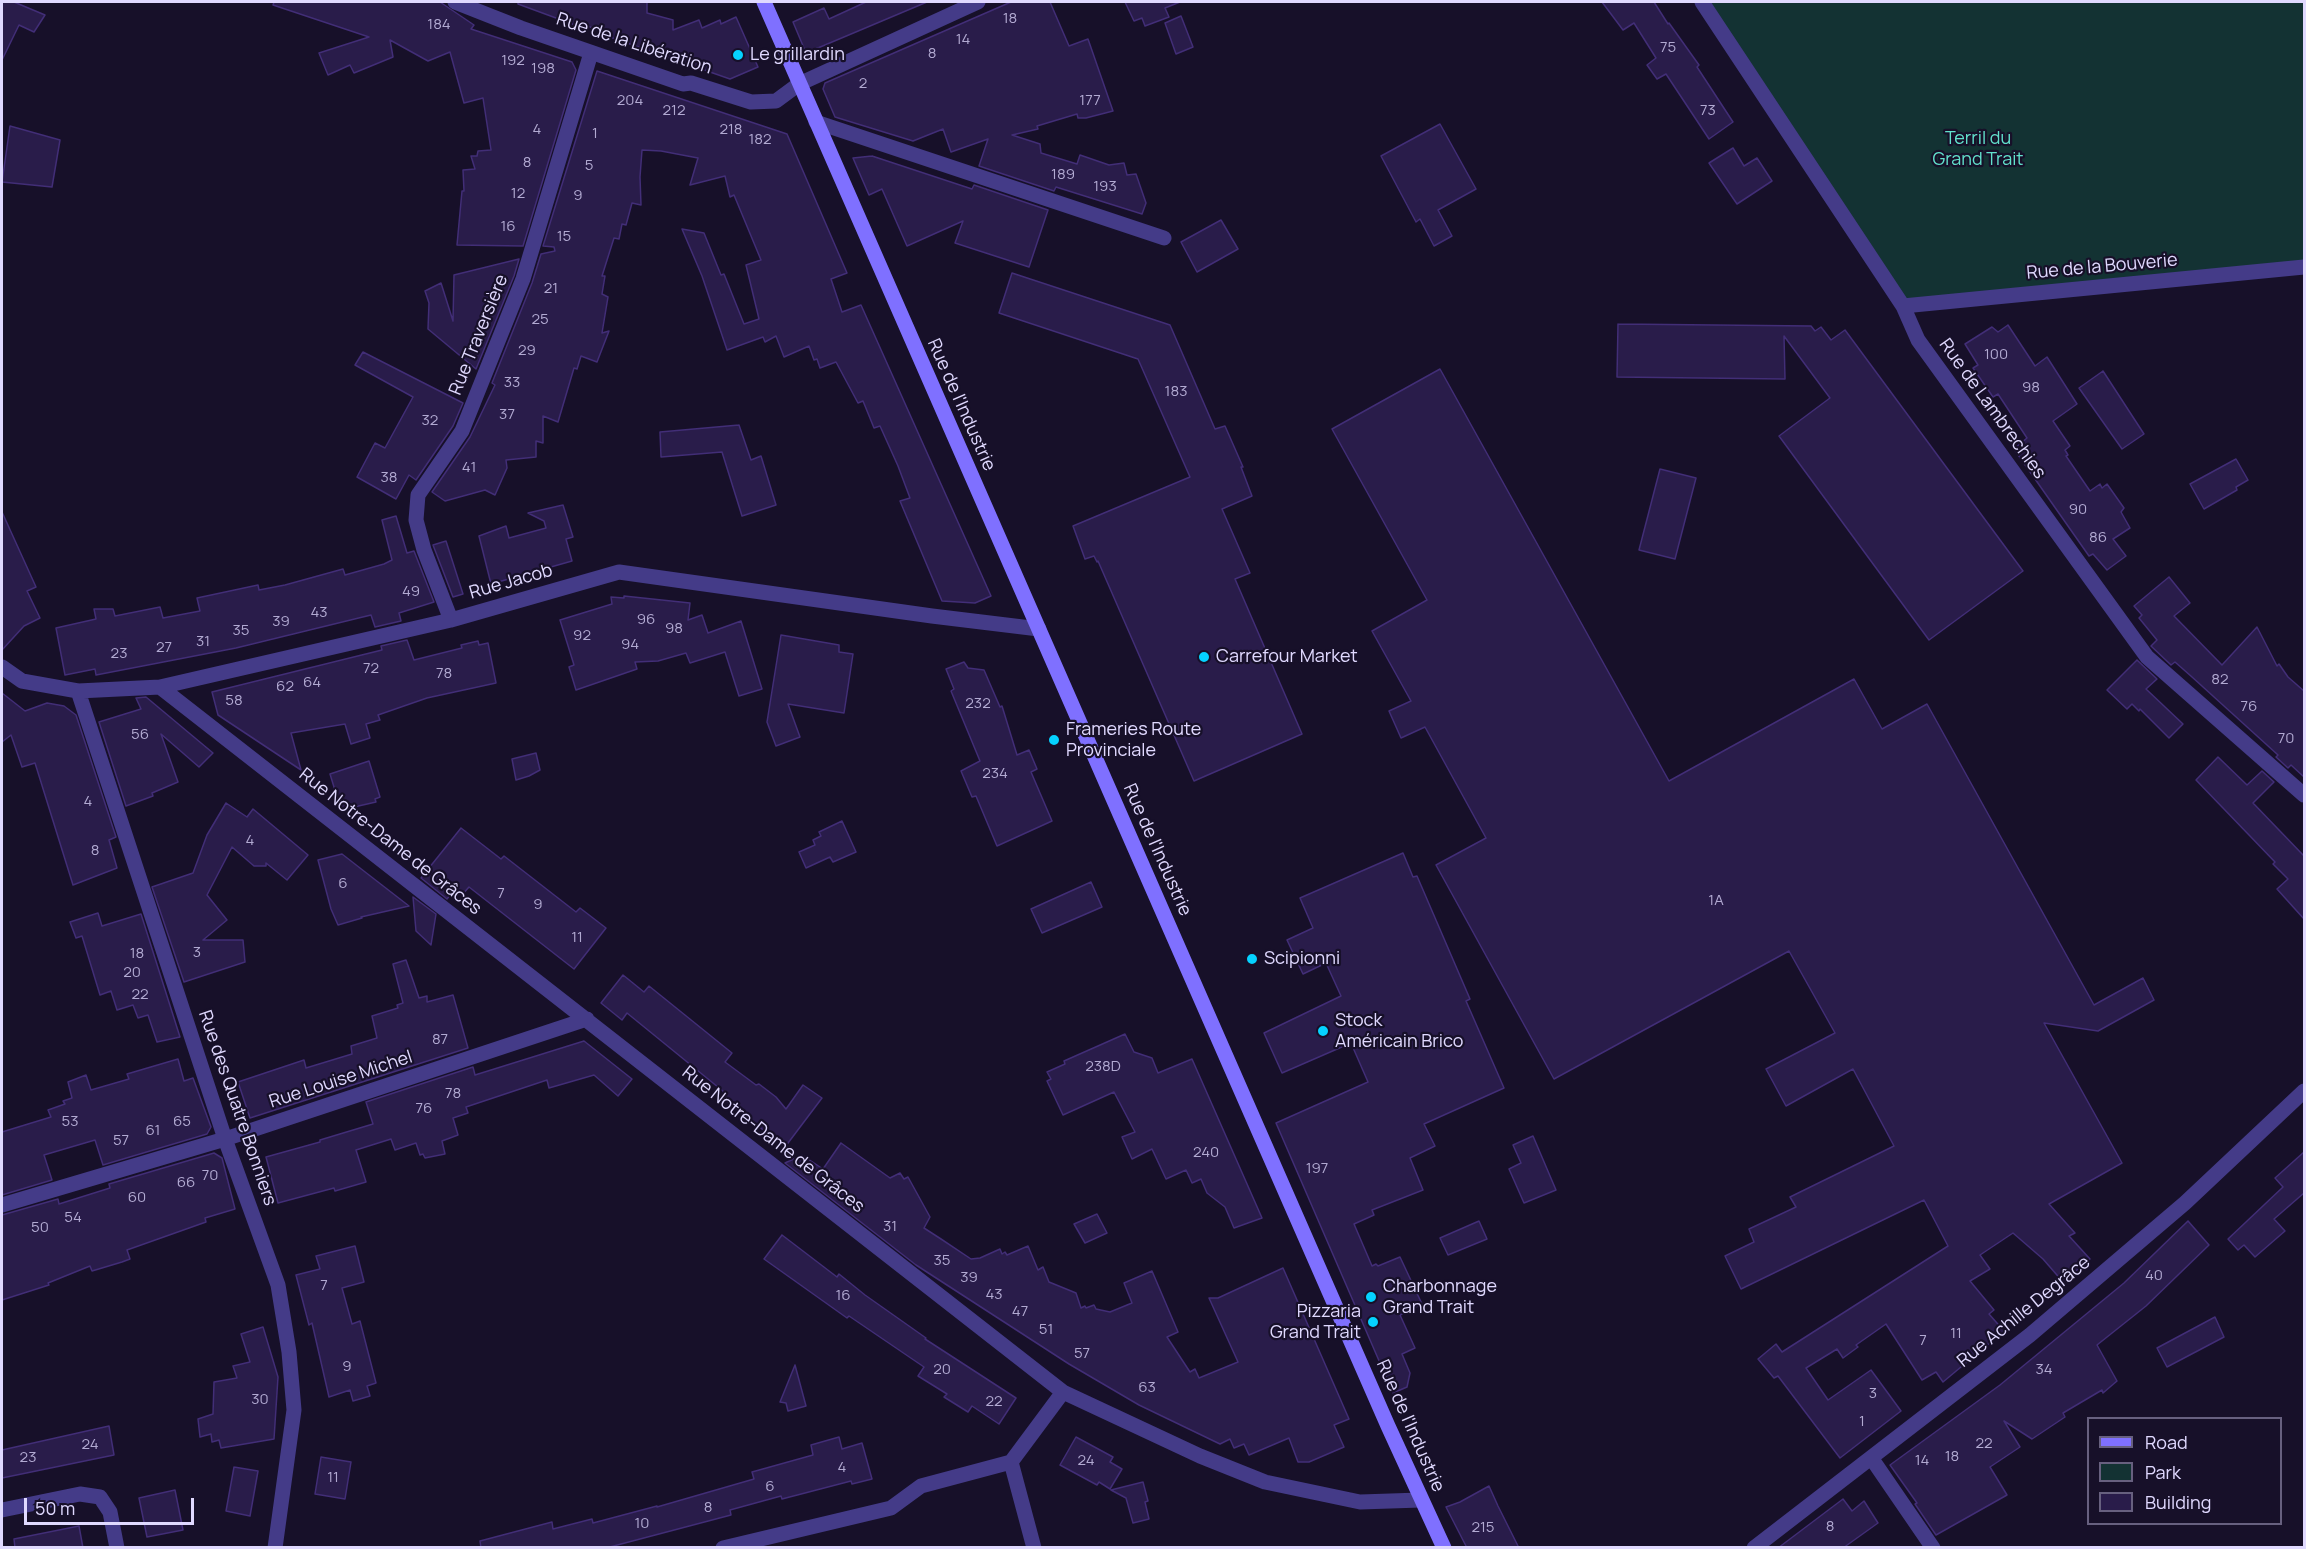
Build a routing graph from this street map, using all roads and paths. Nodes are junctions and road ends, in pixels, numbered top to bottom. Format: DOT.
graph roads {
  1 [pos="455,2"];
  2 [pos="764,2"];
  3 [pos="978,2"];
  4 [pos="1702,2"];
  5 [pos="591,52"];
  6 [pos="799,84"];
  7 [pos="816,122"];
  8 [pos="1164,238"];
  9 [pos="2304,267"];
  10 [pos="1903,306"];
  11 [pos="451,620"];
  12 [pos="1039,629"];
  13 [pos="2,668"];
  14 [pos="160,687"];
  15 [pos="78,691"];
  16 [pos="2304,795"];
  17 [pos="587,1019"];
  18 [pos="2304,1091"];
  19 [pos="225,1139"];
  20 [pos="2,1205"];
  21 [pos="1063,1392"];
  22 [pos="1872,1459"];
  23 [pos="1011,1462"];
  24 [pos="1421,1500"];
  25 [pos="2,1510"];
  26 [pos="271,1547"];
  27 [pos="117,1548"];
  28 [pos="723,1548"];
  29 [pos="1034,1548"];
  30 [pos="1444,1548"];
  31 [pos="1754,1548"];
  32 [pos="1934,1548"];
  1 -- 5 [label="street, Rue de la Libération"];
  2 -- 6 [label="main road, Rue de l'Industrie"];
  3 -- 6 [label="street, Rue de la Libération"];
  4 -- 10 [label="street, Rue de Lambrechies"];
  5 -- 6 [label="street, Rue de la Libération"];
  5 -- 11 [label="street, Rue Traversière"];
  6 -- 7 [label="main road, Rue de l'Industrie"];
  7 -- 8 [label="street"];
  7 -- 12 [label="main road, Rue de l'Industrie"];
  9 -- 10 [label="street, Rue de la Bouverie"];
  10 -- 16 [label="street, Rue de Lambrechies"];
  11 -- 12 [label="street, Rue Jacob"];
  11 -- 14 [label="street, Rue Jacob"];
  12 -- 24 [label="main road, Rue de l'Industrie"];
  13 -- 15 [label="street, Rue Jacob"];
  14 -- 15 [label="street, Rue Jacob"];
  14 -- 17 [label="street, Rue Notre-Dame de Grâces"];
  15 -- 19 [label="street, Rue des Quatre Bonniers"];
  17 -- 19 [label="street, Rue Louise Michel"];
  17 -- 21 [label="street, Rue Notre-Dame de Grâces"];
  18 -- 22 [label="street, Rue Achille Degrâce"];
  19 -- 20 [label="street, Rue Louise Michel"];
  19 -- 26 [label="street, Rue des Quatre Bonniers"];
  21 -- 23 [label="street"];
  21 -- 24 [label="street, Rue Notre-Dame de Grâces"];
  22 -- 31 [label="street, Rue Achille Degrâce"];
  22 -- 32 [label="street"];
  23 -- 28 [label="street"];
  23 -- 29 [label="street"];
  24 -- 30 [label="main road, Rue de l'Industrie"];
  25 -- 27 [label="street"];
}
